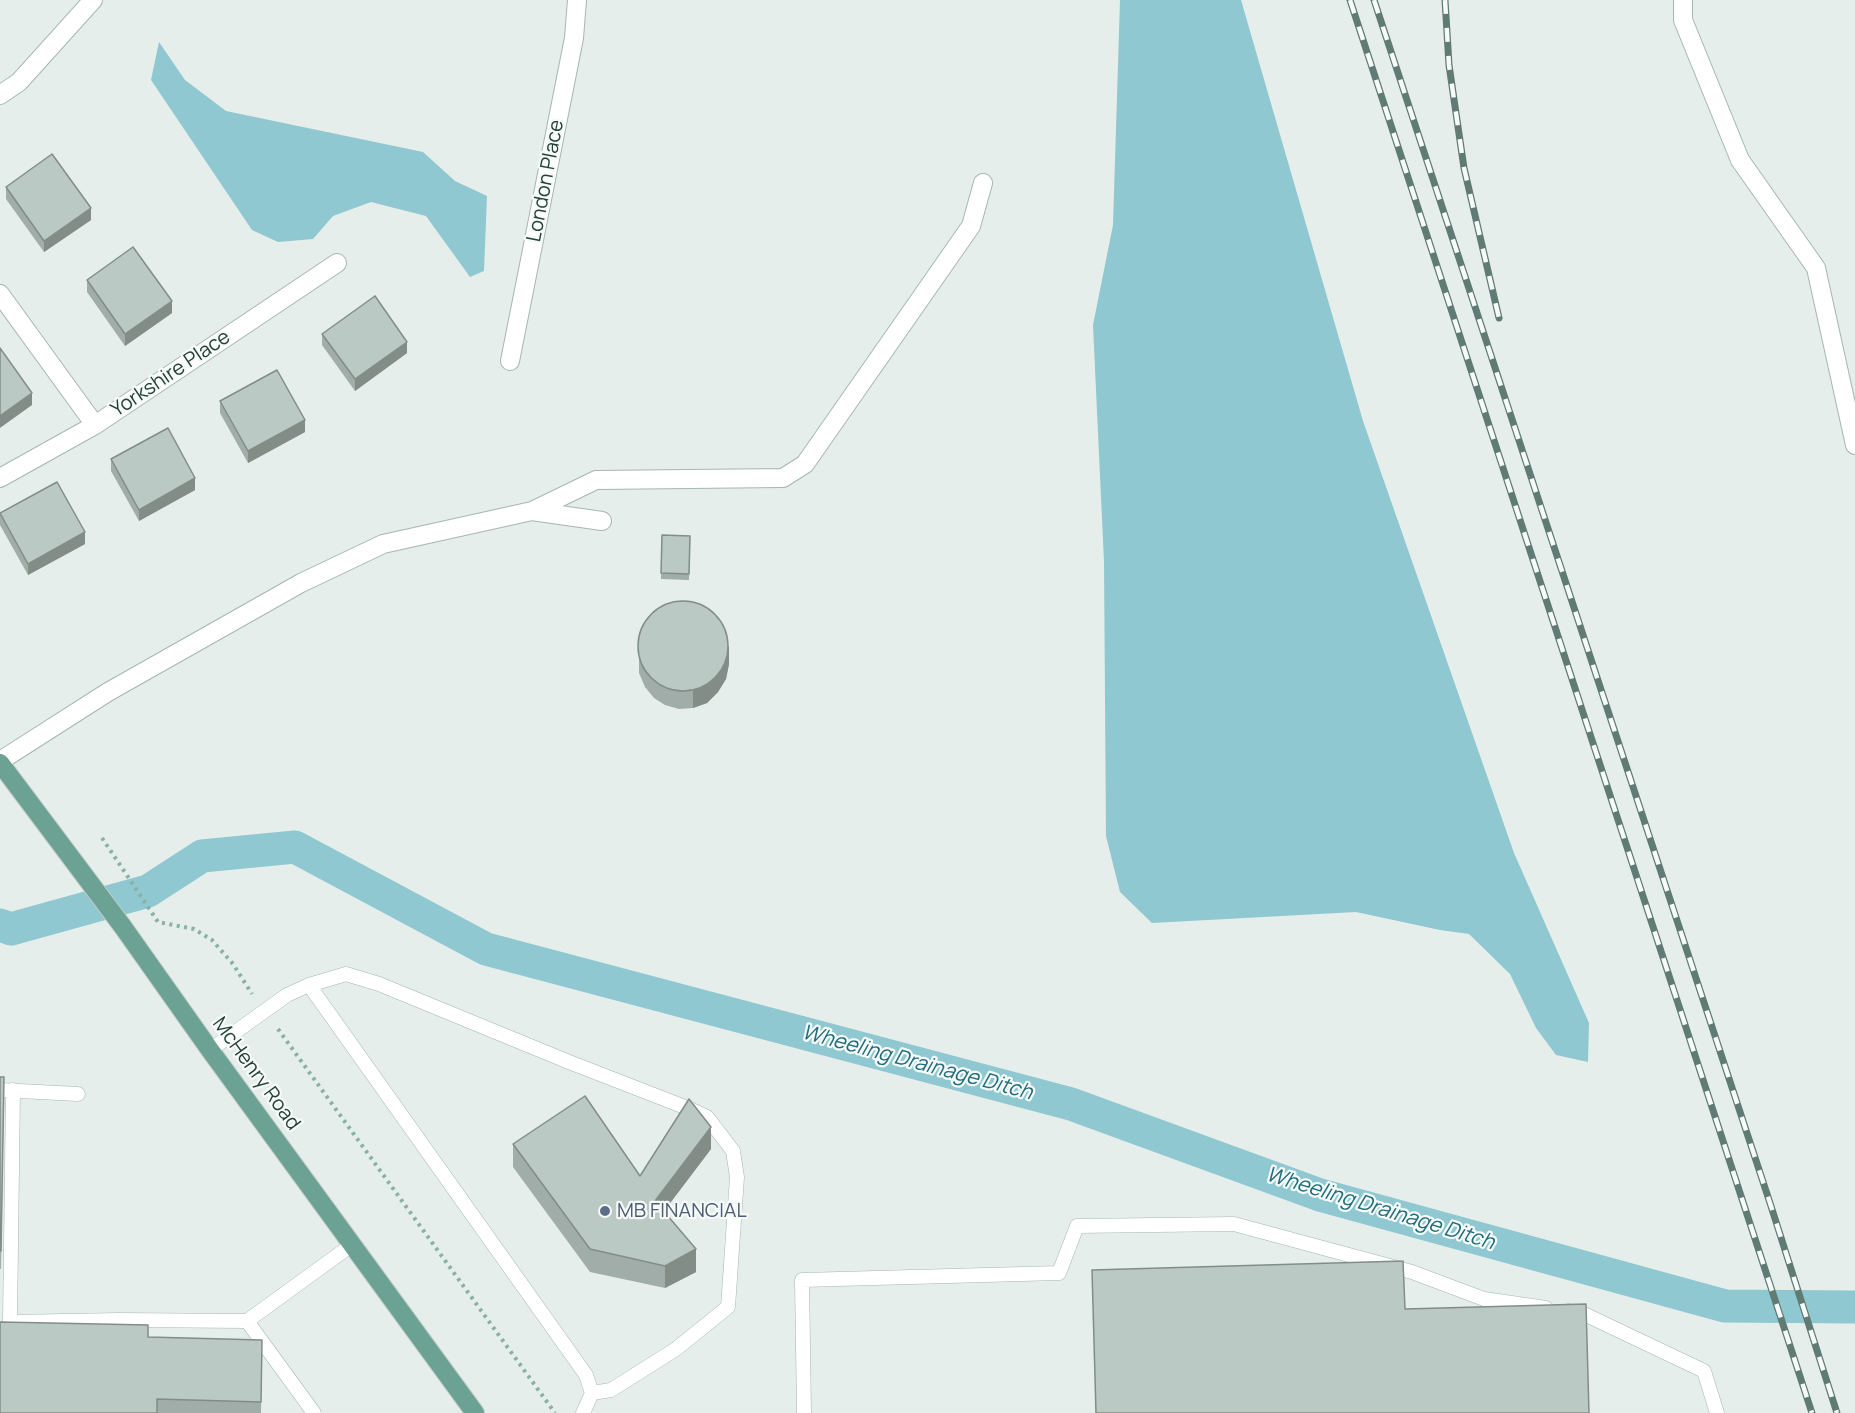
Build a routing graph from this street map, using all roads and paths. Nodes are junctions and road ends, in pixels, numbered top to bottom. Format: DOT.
graph roads {
  1 [pos="93,0"];
  2 [pos="577,0"];
  3 [pos="1683,0"];
  4 [pos="0,95"];
  5 [pos="983,183"];
  6 [pos="337,263"];
  7 [pos="0,294"];
  8 [pos="510,361"];
  9 [pos="94,425"];
  10 [pos="1855,444"];
  11 [pos="0,478"];
  12 [pos="532,512"];
  13 [pos="602,522"];
  14 [pos="0,762"];
  15 [pos="102,838"];
  16 [pos="309,985"];
  17 [pos="264,1011"];
  18 [pos="210,1050"];
  19 [pos="7,1090"];
  20 [pos="78,1094"];
  21 [pos="353,1244"];
  22 [pos="247,1321"];
  23 [pos="592,1393"];
  24 [pos="314,1413"];
  25 [pos="475,1413"];
  26 [pos="555,1413"];
  27 [pos="583,1413"];
  28 [pos="804,1413"];
  29 [pos="1717,1413"];
  1 -- 4 [label="street"];
  2 -- 8 [label="street, London Place"];
  3 -- 10 [label="street"];
  5 -- 12 [label="street"];
  6 -- 9 [label="street, Yorkshire Place"];
  7 -- 9 [label="street"];
  9 -- 11 [label="street, Yorkshire Place"];
  12 -- 13 [label="street"];
  12 -- 14 [label="street"];
  14 -- 18 [label="main road, McHenry Road"];
  15 -- 17 [label="path"];
  16 -- 17 [label="lane"];
  16 -- 23 [label="lane"];
  16 -- 23 [label="lane"];
  17 -- 18 [label="lane"];
  17 -- 26 [label="path"];
  18 -- 21 [label="main road, McHenry Road"];
  19 -- 20 [label="lane"];
  19 -- 22 [label="lane"];
  21 -- 22 [label="lane"];
  21 -- 25 [label="main road, McHenry Road"];
  22 -- 24 [label="lane"];
  23 -- 27 [label="lane"];
  28 -- 29 [label="lane"];
}
